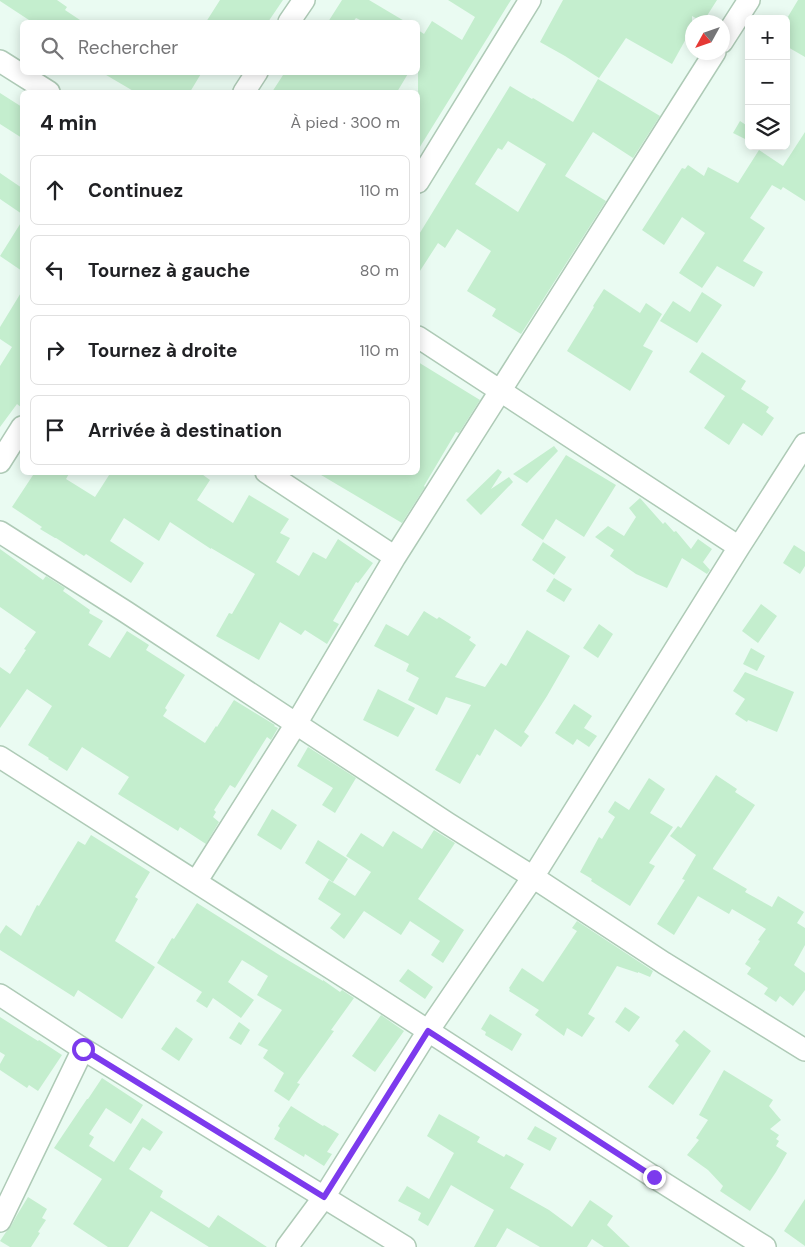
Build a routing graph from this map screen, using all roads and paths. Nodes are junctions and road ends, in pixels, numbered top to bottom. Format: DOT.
graph roads {
  1 [pos="304,0"];
  2 [pos="530,0"];
  3 [pos="749,0"];
  4 [pos="290,20"];
  5 [pos="730,30"];
  6 [pos="711,60"];
  7 [pos="0,61"];
  8 [pos="20,74"];
  9 [pos="22,75"];
  10 [pos="255,75"];
  11 [pos="46,90"];
  12 [pos="245,90"];
  13 [pos="420,179"];
  14 [pos="420,338"];
  15 [pos="500,392"];
  16 [pos="20,430"];
  17 [pos="805,444"];
  18 [pos="0,462"];
  19 [pos="271,475"];
  20 [pos="0,532"];
  21 [pos="739,547"];
  22 [pos="395,557"];
  23 [pos="296,724"];
  24 [pos="0,757"];
  25 [pos="533,877"];
  26 [pos="196,882"];
  27 [pos="0,995"];
  28 [pos="428,1031"];
  29 [pos="83,1049"];
  30 [pos="805,1050"];
  31 [pos="324,1197"];
  32 [pos="0,1221"];
  33 [pos="287,1247"];
  34 [pos="405,1247"];
  35 [pos="765,1247"];
  1 -- 4 [label="street"];
  2 -- 13 [label="street"];
  3 -- 5 [label="street"];
  6 -- 15 [label="street"];
  7 -- 8 [label="street"];
  9 -- 11 [label="street"];
  10 -- 12 [label="street"];
  14 -- 15 [label="street"];
  15 -- 21 [label="street"];
  15 -- 22 [label="street"];
  16 -- 18 [label="street"];
  17 -- 21 [label="street"];
  19 -- 22 [label="street"];
  20 -- 23 [label="street"];
  21 -- 25 [label="street"];
  22 -- 23 [label="street"];
  23 -- 25 [label="street"];
  23 -- 26 [label="street"];
  24 -- 26 [label="street"];
  25 -- 28 [label="street"];
  25 -- 30 [label="street"];
  26 -- 28 [label="street"];
  27 -- 29 [label="street"];
  28 -- 31 [label="street"];
  28 -- 35 [label="street"];
  29 -- 31 [label="street"];
  29 -- 32 [label="street"];
  31 -- 33 [label="street"];
  31 -- 34 [label="street"];
}
